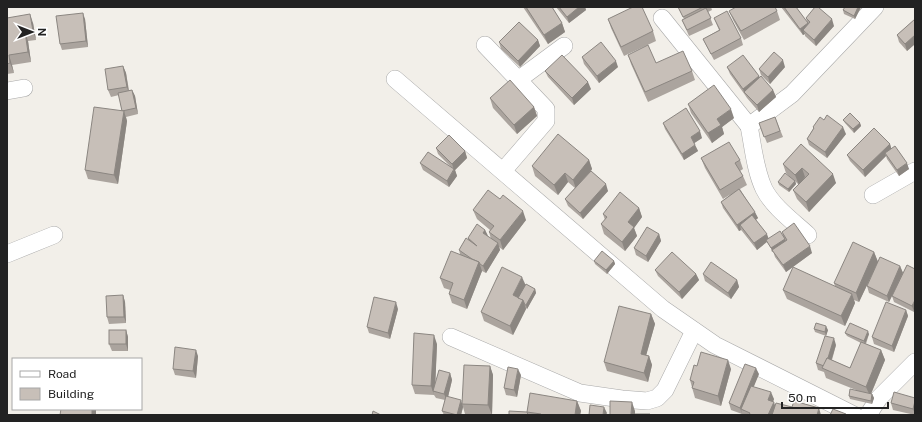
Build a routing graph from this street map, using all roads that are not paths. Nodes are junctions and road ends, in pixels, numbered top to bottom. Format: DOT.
graph roads {
  1 [pos="875,7"];
  2 [pos="662,18"];
  3 [pos="485,45"];
  4 [pos="564,46"];
  5 [pos="396,79"];
  6 [pos="518,80"];
  7 [pos="24,88"];
  8 [pos="7,91"];
  9 [pos="749,126"];
  10 [pos="503,171"];
  11 [pos="915,171"];
  12 [pos="873,195"];
  13 [pos="808,235"];
  14 [pos="54,236"];
  15 [pos="7,254"];
  16 [pos="694,331"];
  17 [pos="451,337"];
  18 [pos="915,362"];
  19 [pos="854,415"];
  20 [pos="868,415"];
  1 -- 9 [label="street"];
  2 -- 9 [label="street"];
  3 -- 6 [label="street"];
  4 -- 6 [label="street"];
  5 -- 10 [label="street"];
  6 -- 10 [label="street"];
  7 -- 8 [label="street"];
  9 -- 13 [label="street"];
  10 -- 16 [label="street"];
  11 -- 12 [label="street"];
  14 -- 15 [label="street"];
  16 -- 17 [label="street"];
  16 -- 19 [label="street"];
  18 -- 20 [label="street"];
}
